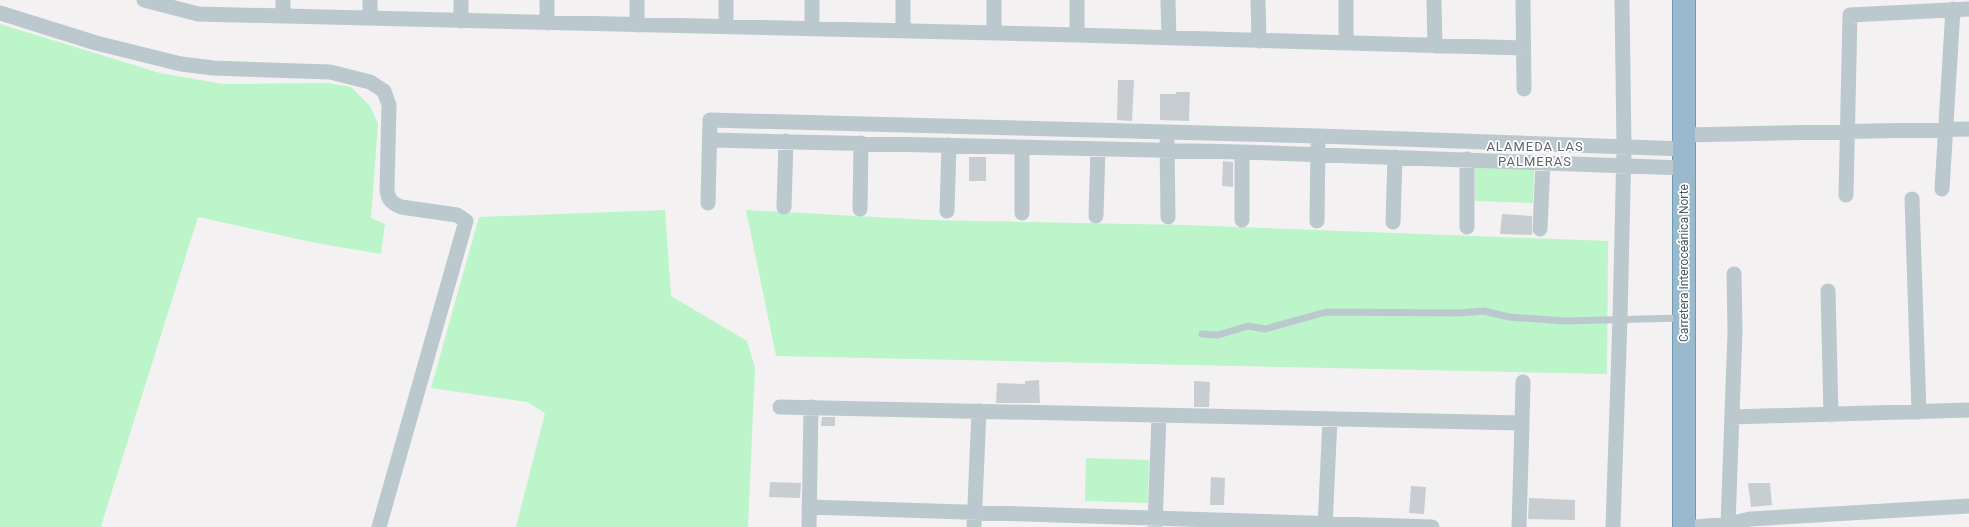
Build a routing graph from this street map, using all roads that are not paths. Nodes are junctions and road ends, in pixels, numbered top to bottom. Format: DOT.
graph roads {
  1 [pos="144,0"];
  2 [pos="283,0"];
  3 [pos="370,0"];
  4 [pos="461,0"];
  5 [pos="547,0"];
  6 [pos="637,0"];
  7 [pos="726,0"];
  8 [pos="812,0"];
  9 [pos="903,0"];
  10 [pos="994,0"];
  11 [pos="1077,0"];
  12 [pos="1168,0"];
  13 [pos="1258,0"];
  14 [pos="1346,0"];
  15 [pos="1434,0"];
  16 [pos="1523,0"];
  17 [pos="1622,0"];
  18 [pos="1684,0"];
  19 [pos="192,6"];
  20 [pos="1953,9"];
  21 [pos="1969,9"];
  22 [pos="0,13"];
  23 [pos="283,16"];
  24 [pos="370,18"];
  25 [pos="461,21"];
  26 [pos="547,23"];
  27 [pos="638,25"];
  28 [pos="726,27"];
  29 [pos="812,29"];
  30 [pos="903,31"];
  31 [pos="994,33"];
  32 [pos="1077,35"];
  33 [pos="1169,38"];
  34 [pos="1259,41"];
  35 [pos="1346,43"];
  36 [pos="1435,46"];
  37 [pos="1523,48"];
  38 [pos="1524,89"];
  39 [pos="1969,129"];
  40 [pos="1944,130"];
  41 [pos="1167,132"];
  42 [pos="1846,132"];
  43 [pos="1319,136"];
  44 [pos="710,140"];
  45 [pos="786,141"];
  46 [pos="861,143"];
  47 [pos="949,145"];
  48 [pos="1022,147"];
  49 [pos="1624,147"];
  50 [pos="1098,149"];
  51 [pos="1168,150"];
  52 [pos="1684,151"];
  53 [pos="1242,152"];
  54 [pos="1318,154"];
  55 [pos="1395,157"];
  56 [pos="1467,159"];
  57 [pos="1543,162"];
  58 [pos="1624,165"];
  59 [pos="1942,189"];
  60 [pos="1846,195"];
  61 [pos="1912,199"];
  62 [pos="708,203"];
  63 [pos="784,207"];
  64 [pos="860,209"];
  65 [pos="947,211"];
  66 [pos="1022,213"];
  67 [pos="1096,216"];
  68 [pos="1168,217"];
  69 [pos="1242,220"];
  70 [pos="1317,221"];
  71 [pos="1393,222"];
  72 [pos="1466,227"];
  73 [pos="1540,229"];
  74 [pos="1734,274"];
  75 [pos="1828,291"];
  76 [pos="1620,318"];
  77 [pos="1684,318"];
  78 [pos="1202,334"];
  79 [pos="1523,382"];
  80 [pos="780,407"];
  81 [pos="811,407"];
  82 [pos="1969,410"];
  83 [pos="979,411"];
  84 [pos="1919,412"];
  85 [pos="1159,415"];
  86 [pos="1831,415"];
  87 [pos="1732,417"];
  88 [pos="1330,419"];
  89 [pos="1522,423"];
  90 [pos="1969,506"];
  91 [pos="809,507"];
  92 [pos="974,520"];
  93 [pos="1155,523"];
  94 [pos="1728,524"];
  95 [pos="1325,525"];
  96 [pos="380,527"];
  97 [pos="809,527"];
  98 [pos="1432,527"];
  99 [pos="1519,527"];
  100 [pos="1613,527"];
  101 [pos="1684,527"];
  102 [pos="1696,527"];
  1 -- 19 [label="street"];
  2 -- 23 [label="street"];
  3 -- 24 [label="street"];
  4 -- 25 [label="street"];
  5 -- 26 [label="street"];
  6 -- 27 [label="street"];
  7 -- 28 [label="street"];
  8 -- 29 [label="street"];
  9 -- 30 [label="street"];
  10 -- 31 [label="street"];
  11 -- 32 [label="street"];
  12 -- 33 [label="street"];
  13 -- 34 [label="street"];
  14 -- 35 [label="street"];
  15 -- 36 [label="street"];
  16 -- 37 [label="street"];
  17 -- 49 [label="street"];
  18 -- 52 [label="highway, Carretera Interoceánica Norte"];
  19 -- 23 [label="street"];
  20 -- 21 [label="street"];
  20 -- 40 [label="street"];
  20 -- 42 [label="street"];
  22 -- 96 [label="street"];
  23 -- 24 [label="street"];
  24 -- 25 [label="street"];
  25 -- 26 [label="street"];
  26 -- 27 [label="street"];
  27 -- 28 [label="street"];
  28 -- 29 [label="street"];
  29 -- 30 [label="street"];
  30 -- 31 [label="street"];
  31 -- 32 [label="street"];
  32 -- 33 [label="street"];
  33 -- 34 [label="street"];
  34 -- 35 [label="street"];
  35 -- 36 [label="street"];
  36 -- 37 [label="street"];
  37 -- 38 [label="street"];
  39 -- 40 [label="street"];
  40 -- 42 [label="street"];
  40 -- 59 [label="street"];
  41 -- 43 [label="street"];
  41 -- 44 [label="street"];
  41 -- 51 [label="street"];
  42 -- 52 [label="street"];
  42 -- 60 [label="street"];
  43 -- 49 [label="street"];
  43 -- 54 [label="street"];
  44 -- 45 [label="street"];
  44 -- 62 [label="street"];
  45 -- 46 [label="street"];
  45 -- 63 [label="street"];
  46 -- 47 [label="street"];
  46 -- 64 [label="street"];
  47 -- 48 [label="street"];
  47 -- 65 [label="street"];
  48 -- 50 [label="street"];
  48 -- 66 [label="street"];
  49 -- 52 [label="street"];
  49 -- 58 [label="street"];
  50 -- 51 [label="street"];
  50 -- 67 [label="street"];
  51 -- 53 [label="street"];
  51 -- 68 [label="street"];
  52 -- 58 [label="street"];
  52 -- 77 [label="highway, Carretera Interoceánica Norte"];
  53 -- 54 [label="street"];
  53 -- 69 [label="street"];
  54 -- 55 [label="street"];
  54 -- 70 [label="street"];
  55 -- 56 [label="street"];
  55 -- 71 [label="street"];
  56 -- 57 [label="street"];
  56 -- 72 [label="street"];
  57 -- 58 [label="street"];
  57 -- 73 [label="street"];
  58 -- 76 [label="street"];
  61 -- 84 [label="street"];
  74 -- 87 [label="street"];
  75 -- 86 [label="street"];
  76 -- 77 [label="lane"];
  76 -- 78 [label="lane"];
  76 -- 100 [label="street"];
  77 -- 101 [label="highway, Carretera Interoceánica Norte"];
  79 -- 89 [label="street"];
  80 -- 81 [label="street"];
  81 -- 83 [label="street"];
  81 -- 91 [label="street"];
  82 -- 84 [label="street"];
  83 -- 85 [label="street"];
  83 -- 92 [label="street"];
  84 -- 86 [label="street"];
  85 -- 88 [label="street"];
  85 -- 93 [label="street"];
  86 -- 87 [label="street"];
  87 -- 94 [label="street"];
  88 -- 89 [label="street"];
  88 -- 95 [label="street"];
  89 -- 99 [label="street"];
  90 -- 94 [label="street"];
  91 -- 92 [label="street"];
  91 -- 97 [label="street"];
  92 -- 93 [label="street"];
  93 -- 95 [label="street"];
  94 -- 102 [label="street"];
  95 -- 98 [label="street"];
}
